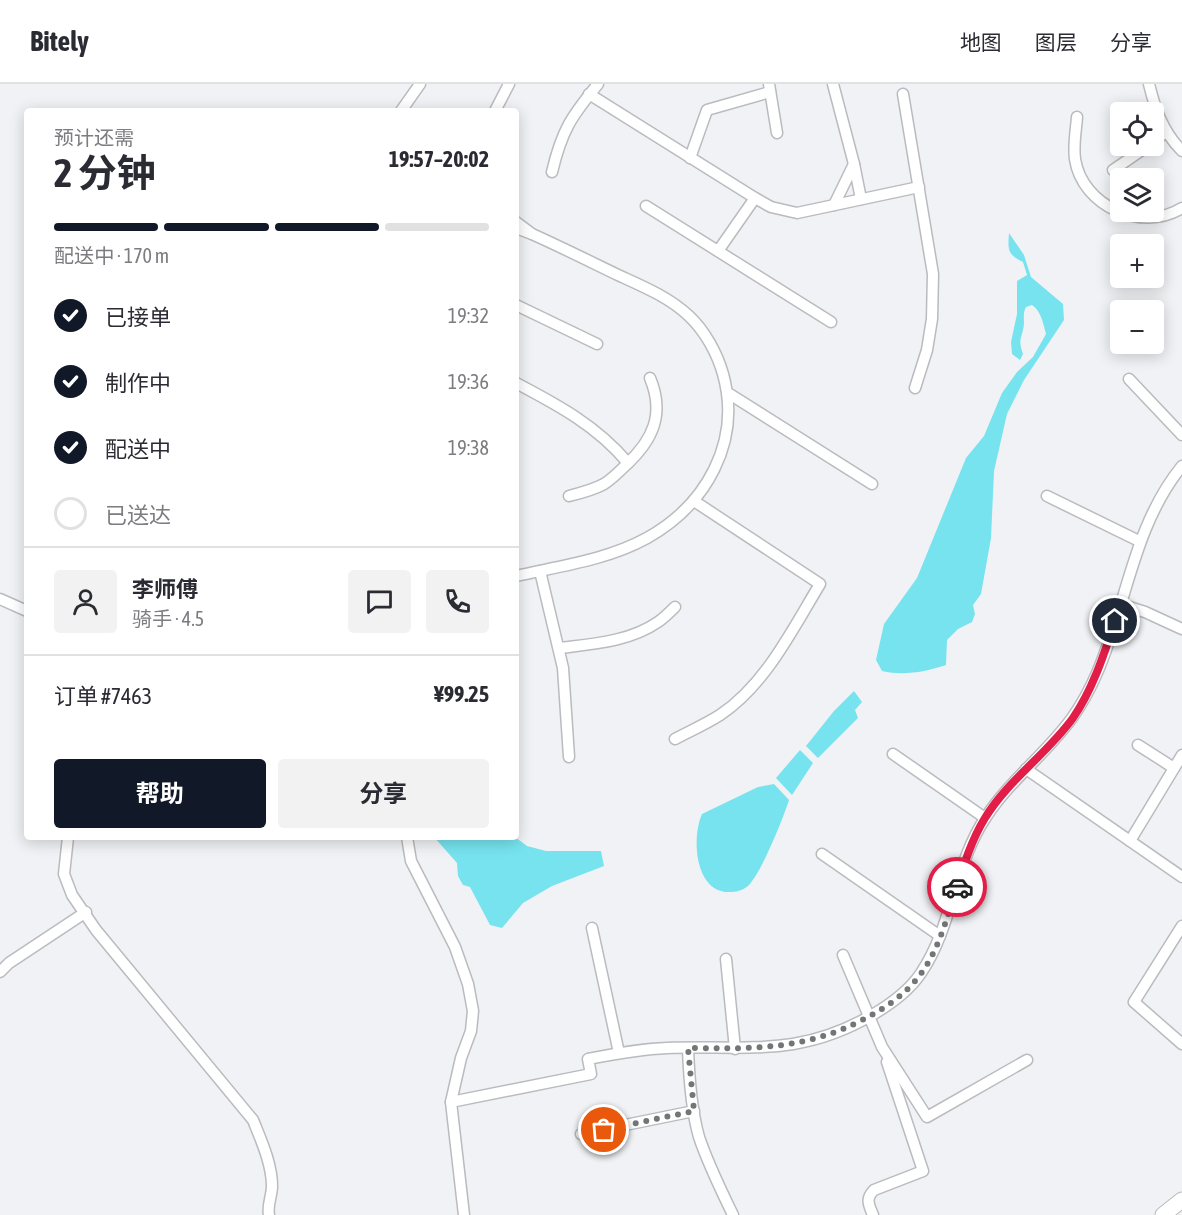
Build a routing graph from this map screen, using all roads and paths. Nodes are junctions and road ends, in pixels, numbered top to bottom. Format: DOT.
graph roads {
  1 [pos="420,84"];
  2 [pos="510,84"];
  3 [pos="598,84"];
  4 [pos="833,84"];
  5 [pos="1149,84"];
  6 [pos="769,88"];
  7 [pos="589,94"];
  8 [pos="903,94"];
  9 [pos="403,108"];
  10 [pos="497,108"];
  11 [pos="1077,117"];
  12 [pos="1166,132"];
  13 [pos="777,134"];
  14 [pos="1182,151"];
  15 [pos="1133,156"];
  16 [pos="690,158"];
  17 [pos="854,164"];
  18 [pos="1116,168"];
  19 [pos="552,172"];
  20 [pos="919,187"];
  21 [pos="755,198"];
  22 [pos="861,199"];
  23 [pos="834,205"];
  24 [pos="646,206"];
  25 [pos="1182,208"];
  26 [pos="519,224"];
  27 [pos="519,229"];
  28 [pos="532,234"];
  29 [pos="718,251"];
  30 [pos="519,310"];
  31 [pos="831,322"];
  32 [pos="597,344"];
  33 [pos="650,378"];
  34 [pos="1129,379"];
  35 [pos="519,385"];
  36 [pos="915,388"];
  37 [pos="728,393"];
  38 [pos="1182,435"];
  39 [pos="628,464"];
  40 [pos="1182,466"];
  41 [pos="872,484"];
  42 [pos="569,496"];
  43 [pos="1047,496"];
  44 [pos="694,501"];
  45 [pos="1139,542"];
  46 [pos="540,571"];
  47 [pos="519,575"];
  48 [pos="0,599"];
  49 [pos="1120,604"];
  50 [pos="675,607"];
  51 [pos="24,610"];
  52 [pos="1182,629"];
  53 [pos="559,648"];
  54 [pos="675,739"];
  55 [pos="1138,745"];
  56 [pos="893,754"];
  57 [pos="1182,755"];
  58 [pos="569,758"];
  59 [pos="1174,768"];
  60 [pos="1026,769"];
  61 [pos="985,818"];
  62 [pos="68,840"];
  63 [pos="408,840"];
  64 [pos="1130,841"];
  65 [pos="822,854"];
  66 [pos="1182,877"];
  67 [pos="86,912"];
  68 [pos="1182,926"];
  69 [pos="592,928"];
  70 [pos="940,936"];
  71 [pos="843,955"];
  72 [pos="726,958"];
  73 [pos="0,972"];
  74 [pos="869,1017"];
  75 [pos="1182,1044"];
  76 [pos="882,1047"];
  77 [pos="688,1048"];
  78 [pos="735,1049"];
  79 [pos="619,1053"];
  80 [pos="1028,1060"];
  81 [pos="451,1102"];
  82 [pos="694,1111"];
  83 [pos="927,1117"];
  84 [pos="907,1124"];
  85 [pos="581,1134"];
  86 [pos="1182,1200"];
  87 [pos="269,1215"];
  88 [pos="464,1215"];
  89 [pos="733,1215"];
  90 [pos="873,1215"];
  91 [pos="1163,1215"];
  1 -- 9 [label="street"];
  2 -- 10 [label="street"];
  3 -- 7 [label="street"];
  4 -- 17 [label="street"];
  5 -- 12 [label="street"];
  6 -- 13 [label="street"];
  6 -- 16 [label="street"];
  7 -- 16 [label="street"];
  7 -- 19 [label="street"];
  8 -- 20 [label="street"];
  11 -- 25 [label="street"];
  12 -- 14 [label="street"];
  15 -- 18 [label="street"];
  16 -- 21 [label="street"];
  17 -- 22 [label="street"];
  17 -- 23 [label="street"];
  20 -- 22 [label="street"];
  20 -- 36 [label="street"];
  21 -- 23 [label="street"];
  21 -- 29 [label="street"];
  22 -- 23 [label="street"];
  24 -- 29 [label="street"];
  26 -- 28 [label="street"];
  27 -- 28 [label="street"];
  28 -- 37 [label="street"];
  29 -- 31 [label="street"];
  30 -- 32 [label="street"];
  33 -- 39 [label="street"];
  34 -- 38 [label="street"];
  35 -- 39 [label="street"];
  37 -- 41 [label="street"];
  37 -- 44 [label="street"];
  39 -- 42 [label="street"];
  40 -- 45 [label="street"];
  43 -- 45 [label="street"];
  44 -- 46 [label="street"];
  44 -- 54 [label="street"];
  45 -- 49 [label="street"];
  46 -- 47 [label="street"];
  46 -- 53 [label="street"];
  48 -- 51 [label="street"];
  49 -- 52 [label="street"];
  49 -- 60 [label="street"];
  50 -- 53 [label="street"];
  53 -- 58 [label="street"];
  55 -- 59 [label="street"];
  56 -- 61 [label="street"];
  57 -- 59 [label="street"];
  59 -- 64 [label="street"];
  60 -- 61 [label="street"];
  60 -- 64 [label="street"];
  61 -- 70 [label="street"];
  62 -- 67 [label="street"];
  63 -- 81 [label="street"];
  64 -- 66 [label="street"];
  65 -- 70 [label="street"];
  67 -- 73 [label="street"];
  67 -- 87 [label="street"];
  68 -- 75 [label="street"];
  69 -- 79 [label="street"];
  70 -- 74 [label="street"];
  71 -- 74 [label="street"];
  72 -- 78 [label="street"];
  74 -- 76 [label="street"];
  74 -- 78 [label="street"];
  76 -- 83 [label="street"];
  76 -- 84 [label="street"];
  77 -- 78 [label="street"];
  77 -- 79 [label="street"];
  77 -- 82 [label="street"];
  79 -- 81 [label="street"];
  80 -- 83 [label="street"];
  81 -- 88 [label="street"];
  82 -- 85 [label="street"];
  82 -- 89 [label="street"];
  83 -- 84 [label="street"];
  84 -- 90 [label="street"];
  86 -- 91 [label="main road"];
}
